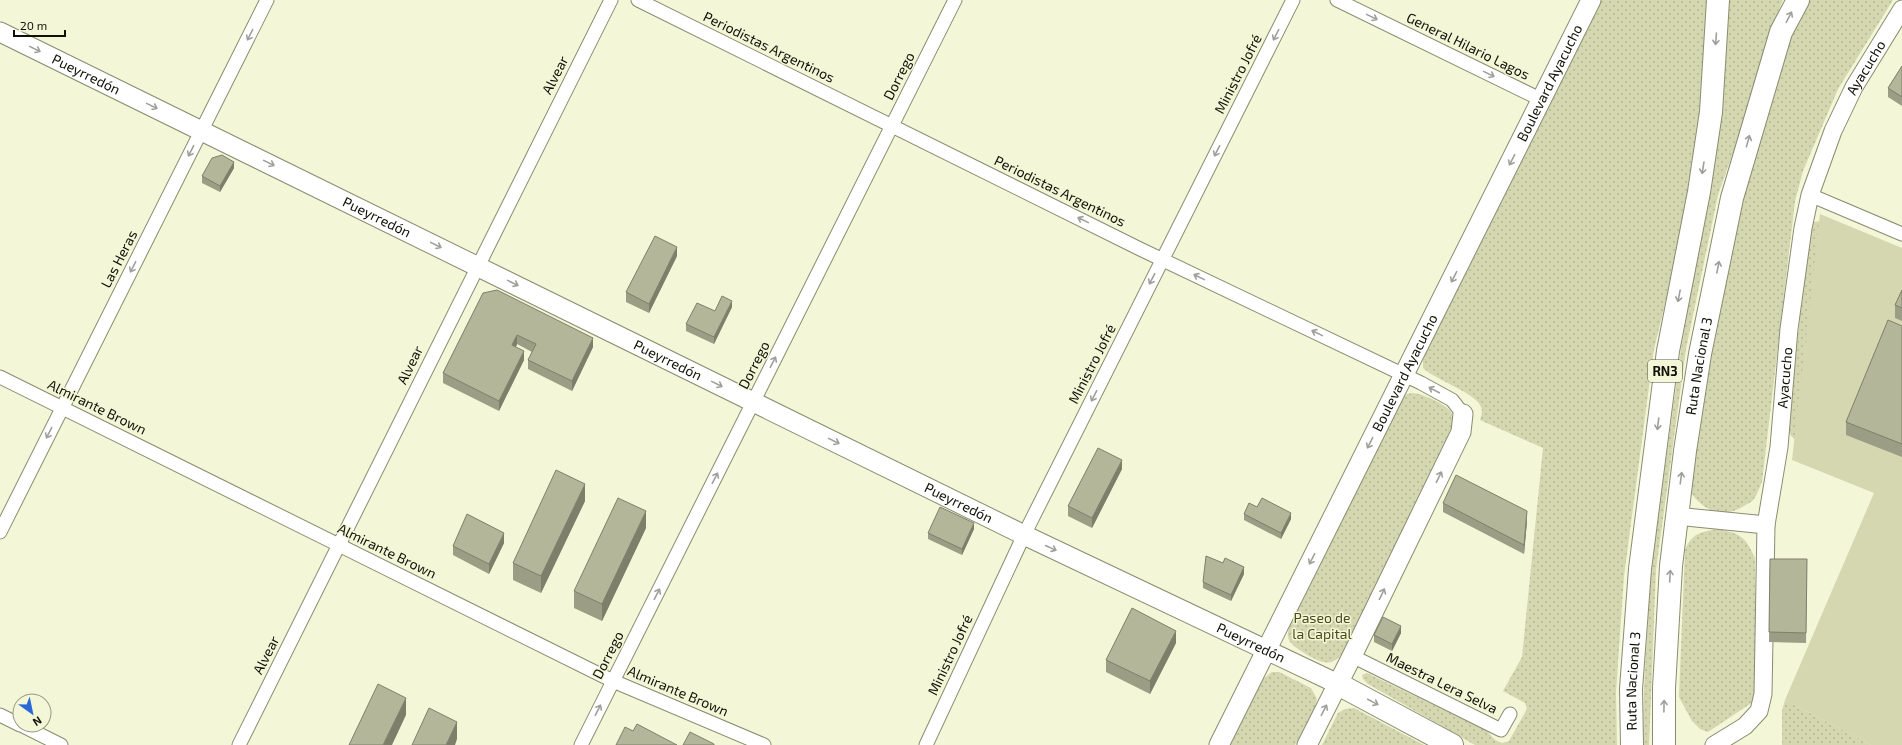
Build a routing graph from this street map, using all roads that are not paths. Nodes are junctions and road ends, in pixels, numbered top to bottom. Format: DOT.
graph roads {
  1 [pos="267,0"];
  2 [pos="611,0"];
  3 [pos="638,0"];
  4 [pos="955,0"];
  5 [pos="1293,0"];
  6 [pos="1337,0"];
  7 [pos="1591,0"];
  8 [pos="1718,0"];
  9 [pos="1798,0"];
  10 [pos="1902,9"];
  11 [pos="0,32"];
  12 [pos="1542,100"];
  13 [pos="892,126"];
  14 [pos="202,131"];
  15 [pos="1810,195"];
  16 [pos="1902,234"];
  17 [pos="1162,260"];
  18 [pos="478,266"];
  19 [pos="1404,375"];
  20 [pos="0,377"];
  21 [pos="753,402"];
  22 [pos="62,408"];
  23 [pos="1462,414"];
  24 [pos="1676,516"];
  25 [pos="1766,525"];
  26 [pos="0,532"];
  27 [pos="1024,535"];
  28 [pos="339,545"];
  29 [pos="1267,649"];
  30 [pos="1352,656"];
  31 [pos="613,681"];
  32 [pos="1338,684"];
  33 [pos="1510,714"];
  34 [pos="0,715"];
  35 [pos="12,721"];
  36 [pos="36,733"];
  37 [pos="61,745"];
  38 [pos="239,745"];
  39 [pos="581,745"];
  40 [pos="764,745"];
  41 [pos="926,745"];
  42 [pos="1219,745"];
  43 [pos="1307,745"];
  44 [pos="1452,745"];
  45 [pos="1632,745"];
  46 [pos="1664,745"];
  47 [pos="1714,745"];
  1 -- 14 [label="street, Las Heras, one-way"];
  2 -- 18 [label="street, Alvear"];
  3 -- 13 [label="street, Periodistas Argentinos"];
  4 -- 13 [label="street, Dorrego"];
  5 -- 17 [label="street, Ministro Jofré, one-way"];
  6 -- 12 [label="street, General Hilario Lagos, one-way"];
  7 -- 12 [label="main road, Boulevard Ayacucho"];
  8 -- 45 [label="highway, Ruta Nacional 3 / RN3, one-way"];
  24 -- 9 [label="highway, Ruta Nacional 3 / RN3, one-way"];
  10 -- 15 [label="street, Ayacucho"];
  11 -- 14 [label="main road, Pueyrredón, one-way"];
  12 -- 19 [label="main road, Boulevard Ayacucho, one-way"];
  17 -- 13 [label="street, Periodistas Argentinos, one-way"];
  21 -- 13 [label="street, Dorrego, one-way"];
  14 -- 18 [label="main road, Pueyrredón, one-way"];
  14 -- 22 [label="street, Las Heras, one-way"];
  15 -- 16 [label="street"];
  15 -- 25 [label="street, Ayacucho"];
  19 -- 17 [label="street, Periodistas Argentinos, one-way"];
  17 -- 27 [label="street, Ministro Jofré, one-way"];
  18 -- 21 [label="main road, Pueyrredón, one-way"];
  18 -- 28 [label="street, Alvear"];
  23 -- 19 [label="street, Periodistas Argentinos, one-way"];
  19 -- 29 [label="main road, Boulevard Ayacucho, one-way"];
  20 -- 22 [label="street, Almirante Brown"];
  21 -- 27 [label="main road, Pueyrredón, one-way"];
  31 -- 21 [label="street, Dorrego, one-way"];
  22 -- 26 [label="street, Las Heras, one-way"];
  22 -- 28 [label="street, Almirante Brown"];
  30 -- 23 [label="main road, one-way"];
  24 -- 25 [label="street"];
  46 -- 24 [label="highway, Ruta Nacional 3 / RN3, one-way"];
  25 -- 47 [label="street, Ayacucho"];
  27 -- 29 [label="main road, Pueyrredón, one-way"];
  27 -- 41 [label="street, Ministro Jofré"];
  28 -- 31 [label="street, Almirante Brown"];
  28 -- 38 [label="street, Alvear"];
  29 -- 32 [label="main road, Pueyrredón"];
  29 -- 42 [label="main road, Boulevard Ayacucho"];
  30 -- 32 [label="main road"];
  30 -- 33 [label="street, Maestra Lera Selva"];
  39 -- 31 [label="street, Dorrego, one-way"];
  31 -- 40 [label="street, Almirante Brown"];
  43 -- 32 [label="main road, one-way"];
  32 -- 44 [label="highway, one-way"];
  34 -- 35 [label="street"];
  36 -- 37 [label="street"];
}
